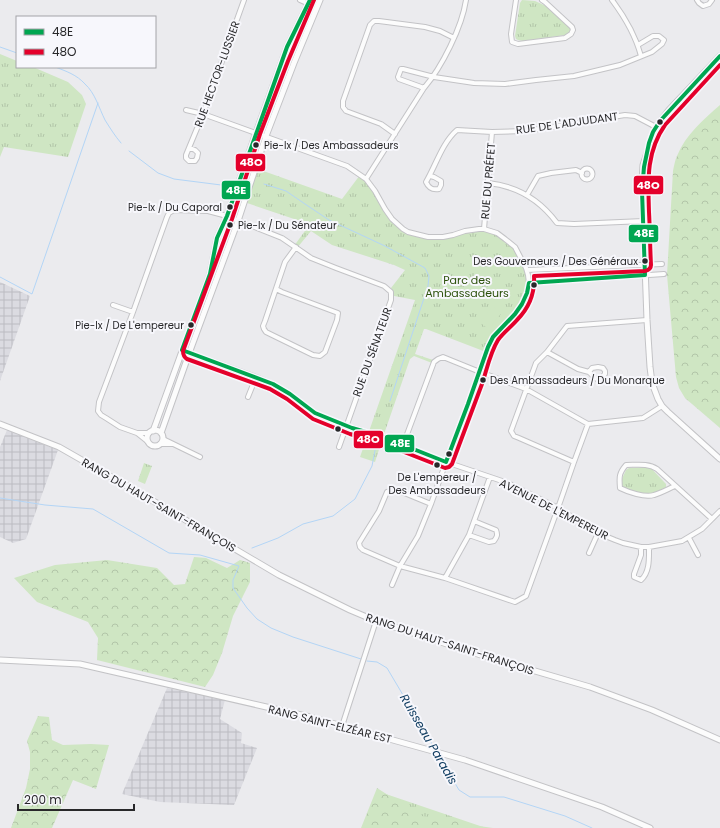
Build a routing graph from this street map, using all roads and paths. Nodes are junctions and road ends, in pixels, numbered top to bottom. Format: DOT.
graph roads {
  1 [pos="244,0"];
  2 [pos="300,0"];
  3 [pos="320,0"];
  4 [pos="466,0"];
  5 [pos="516,0"];
  6 [pos="542,0"];
  7 [pos="612,0"];
  8 [pos="697,0"];
  9 [pos="712,0"];
  10 [pos="310,2"];
  11 [pos="454,38"];
  12 [pos="638,45"];
  13 [pos="641,56"];
  14 [pos="720,56"];
  15 [pos="434,77"];
  16 [pos="424,88"];
  17 [pos="186,110"];
  18 [pos="203,114"];
  19 [pos="656,127"];
  20 [pos="492,132"];
  21 [pos="256,133"];
  22 [pos="395,134"];
  23 [pos="266,136"];
  24 [pos="190,148"];
  25 [pos="582,173"];
  26 [pos="430,176"];
  27 [pos="366,179"];
  28 [pos="488,183"];
  29 [pos="527,195"];
  30 [pos="227,216"];
  31 [pos="238,221"];
  32 [pos="644,221"];
  33 [pos="484,229"];
  34 [pos="296,247"];
  35 [pos="662,264"];
  36 [pos="645,265"];
  37 [pos="528,270"];
  38 [pos="664,274"];
  39 [pos="645,275"];
  40 [pos="529,283"];
  41 [pos="276,289"];
  42 [pos="113,305"];
  43 [pos="133,312"];
  44 [pos="646,320"];
  45 [pos="182,350"];
  46 [pos="547,352"];
  47 [pos="189,353"];
  48 [pos="480,372"];
  49 [pos="589,372"];
  50 [pos="256,377"];
  51 [pos="526,389"];
  52 [pos="248,397"];
  53 [pos="662,406"];
  54 [pos="0,424"];
  55 [pos="588,424"];
  56 [pos="346,425"];
  57 [pos="151,432"];
  58 [pos="137,433"];
  59 [pos="160,433"];
  60 [pos="163,439"];
  61 [pos="147,441"];
  62 [pos="160,444"];
  63 [pos="173,444"];
  64 [pos="404,445"];
  65 [pos="339,448"];
  66 [pos="200,457"];
  67 [pos="720,459"];
  68 [pos="446,462"];
  69 [pos="574,462"];
  70 [pos="490,477"];
  71 [pos="675,486"];
  72 [pos="431,504"];
  73 [pos="558,508"];
  74 [pos="720,511"];
  75 [pos="712,519"];
  76 [pos="474,522"];
  77 [pos="598,532"];
  78 [pos="468,535"];
  79 [pos="689,538"];
  80 [pos="641,547"];
  81 [pos="649,548"];
  82 [pos="589,553"];
  83 [pos="698,555"];
  84 [pos="400,566"];
  85 [pos="445,578"];
  86 [pos="392,585"];
  87 [pos="376,621"];
  88 [pos="0,660"];
  89 [pos="342,726"];
  90 [pos="720,740"];
  91 [pos="650,828"];
  1 -- 18 [label="street, RUE HECTOR-LUSSIER"];
  2 -- 10 [label="street"];
  3 -- 23 [label="street"];
  4 -- 11 [label="street"];
  5 -- 6 [label="street"];
  7 -- 12 [label="street"];
  8 -- 9 [label="street"];
  10 -- 21 [label="street"];
  11 -- 15 [label="street"];
  11 -- 22 [label="street"];
  12 -- 13 [label="street"];
  12 -- 13 [label="street"];
  13 -- 15 [label="street"];
  14 -- 19 [label="street"];
  15 -- 16 [label="street"];
  15 -- 16 [label="street"];
  16 -- 22 [label="street"];
  17 -- 18 [label="street"];
  18 -- 21 [label="street"];
  18 -- 24 [label="street, RUE HECTOR-LUSSIER"];
  19 -- 20 [label="street, RUE DE L'ADJUDANT"];
  19 -- 32 [label="street"];
  20 -- 26 [label="street, RUE DE L'ADJUDANT"];
  20 -- 28 [label="street, RUE DU PRÉFET"];
  21 -- 23 [label="street"];
  21 -- 30 [label="street"];
  22 -- 27 [label="street"];
  23 -- 27 [label="street"];
  23 -- 31 [label="street"];
  25 -- 29 [label="street"];
  27 -- 33 [label="street"];
  28 -- 29 [label="street"];
  28 -- 33 [label="street, RUE DU PRÉFET"];
  29 -- 32 [label="street"];
  30 -- 31 [label="street, RUE DU SÉNATEUR"];
  30 -- 43 [label="street, RUE DU SÉNATEUR"];
  30 -- 45 [label="street"];
  31 -- 34 [label="street, RUE DU SÉNATEUR"];
  31 -- 47 [label="street"];
  32 -- 36 [label="street"];
  33 -- 37 [label="street"];
  34 -- 41 [label="street"];
  34 -- 56 [label="street, RUE DU SÉNATEUR"];
  35 -- 36 [label="street"];
  36 -- 37 [label="street"];
  36 -- 39 [label="street"];
  37 -- 40 [label="street"];
  38 -- 39 [label="street"];
  39 -- 40 [label="street"];
  39 -- 44 [label="street"];
  40 -- 48 [label="street"];
  41 -- 41 [label="street"];
  42 -- 43 [label="street"];
  43 -- 58 [label="street"];
  44 -- 46 [label="street"];
  44 -- 53 [label="street"];
  45 -- 47 [label="street, AVENUE DE L'EMPEREUR"];
  45 -- 57 [label="street"];
  46 -- 49 [label="street"];
  46 -- 51 [label="street"];
  47 -- 50 [label="street, AVENUE DE L'EMPEREUR"];
  47 -- 59 [label="street"];
  48 -- 51 [label="street"];
  48 -- 64 [label="street"];
  48 -- 68 [label="street"];
  50 -- 52 [label="street"];
  50 -- 56 [label="street, AVENUE DE L'EMPEREUR"];
  51 -- 55 [label="street"];
  51 -- 69 [label="street"];
  53 -- 55 [label="street"];
  53 -- 67 [label="street"];
  54 -- 87 [label="street, RANG DU HAUT-SAINT-FRANÇOIS"];
  55 -- 69 [label="street"];
  56 -- 64 [label="street, AVENUE DE L'EMPEREUR"];
  56 -- 65 [label="street, RUE DU SÉNATEUR"];
  57 -- 58 [label="street"];
  57 -- 59 [label="street"];
  57 -- 61 [label="street"];
  58 -- 61 [label="street"];
  59 -- 60 [label="street"];
  60 -- 62 [label="street"];
  60 -- 63 [label="street"];
  61 -- 62 [label="street"];
  62 -- 63 [label="street"];
  63 -- 66 [label="street"];
  64 -- 68 [label="street, AVENUE DE L'EMPEREUR"];
  68 -- 70 [label="street, AVENUE DE L'EMPEREUR"];
  68 -- 72 [label="street"];
  69 -- 73 [label="street"];
  70 -- 73 [label="street, AVENUE DE L'EMPEREUR"];
  70 -- 76 [label="street"];
  71 -- 71 [label="street"];
  71 -- 75 [label="street"];
  72 -- 84 [label="street"];
  72 -- 84 [label="street"];
  73 -- 77 [label="street, AVENUE DE L'EMPEREUR"];
  73 -- 85 [label="street"];
  74 -- 75 [label="street, AVENUE DE L'EMPEREUR"];
  75 -- 79 [label="street, AVENUE DE L'EMPEREUR"];
  76 -- 78 [label="street"];
  76 -- 78 [label="street"];
  77 -- 80 [label="street, AVENUE DE L'EMPEREUR"];
  77 -- 82 [label="street"];
  78 -- 85 [label="street"];
  79 -- 81 [label="street, AVENUE DE L'EMPEREUR"];
  79 -- 83 [label="street"];
  80 -- 81 [label="street, AVENUE DE L'EMPEREUR"];
  80 -- 81 [label="street"];
  84 -- 85 [label="street"];
  84 -- 86 [label="street"];
  87 -- 89 [label="street"];
  87 -- 90 [label="street, RANG DU HAUT-SAINT-FRANÇOIS"];
  88 -- 89 [label="street, RANG SAINT-ELZÉAR EST"];
  89 -- 91 [label="street, RANG SAINT-ELZÉAR EST"];
}
